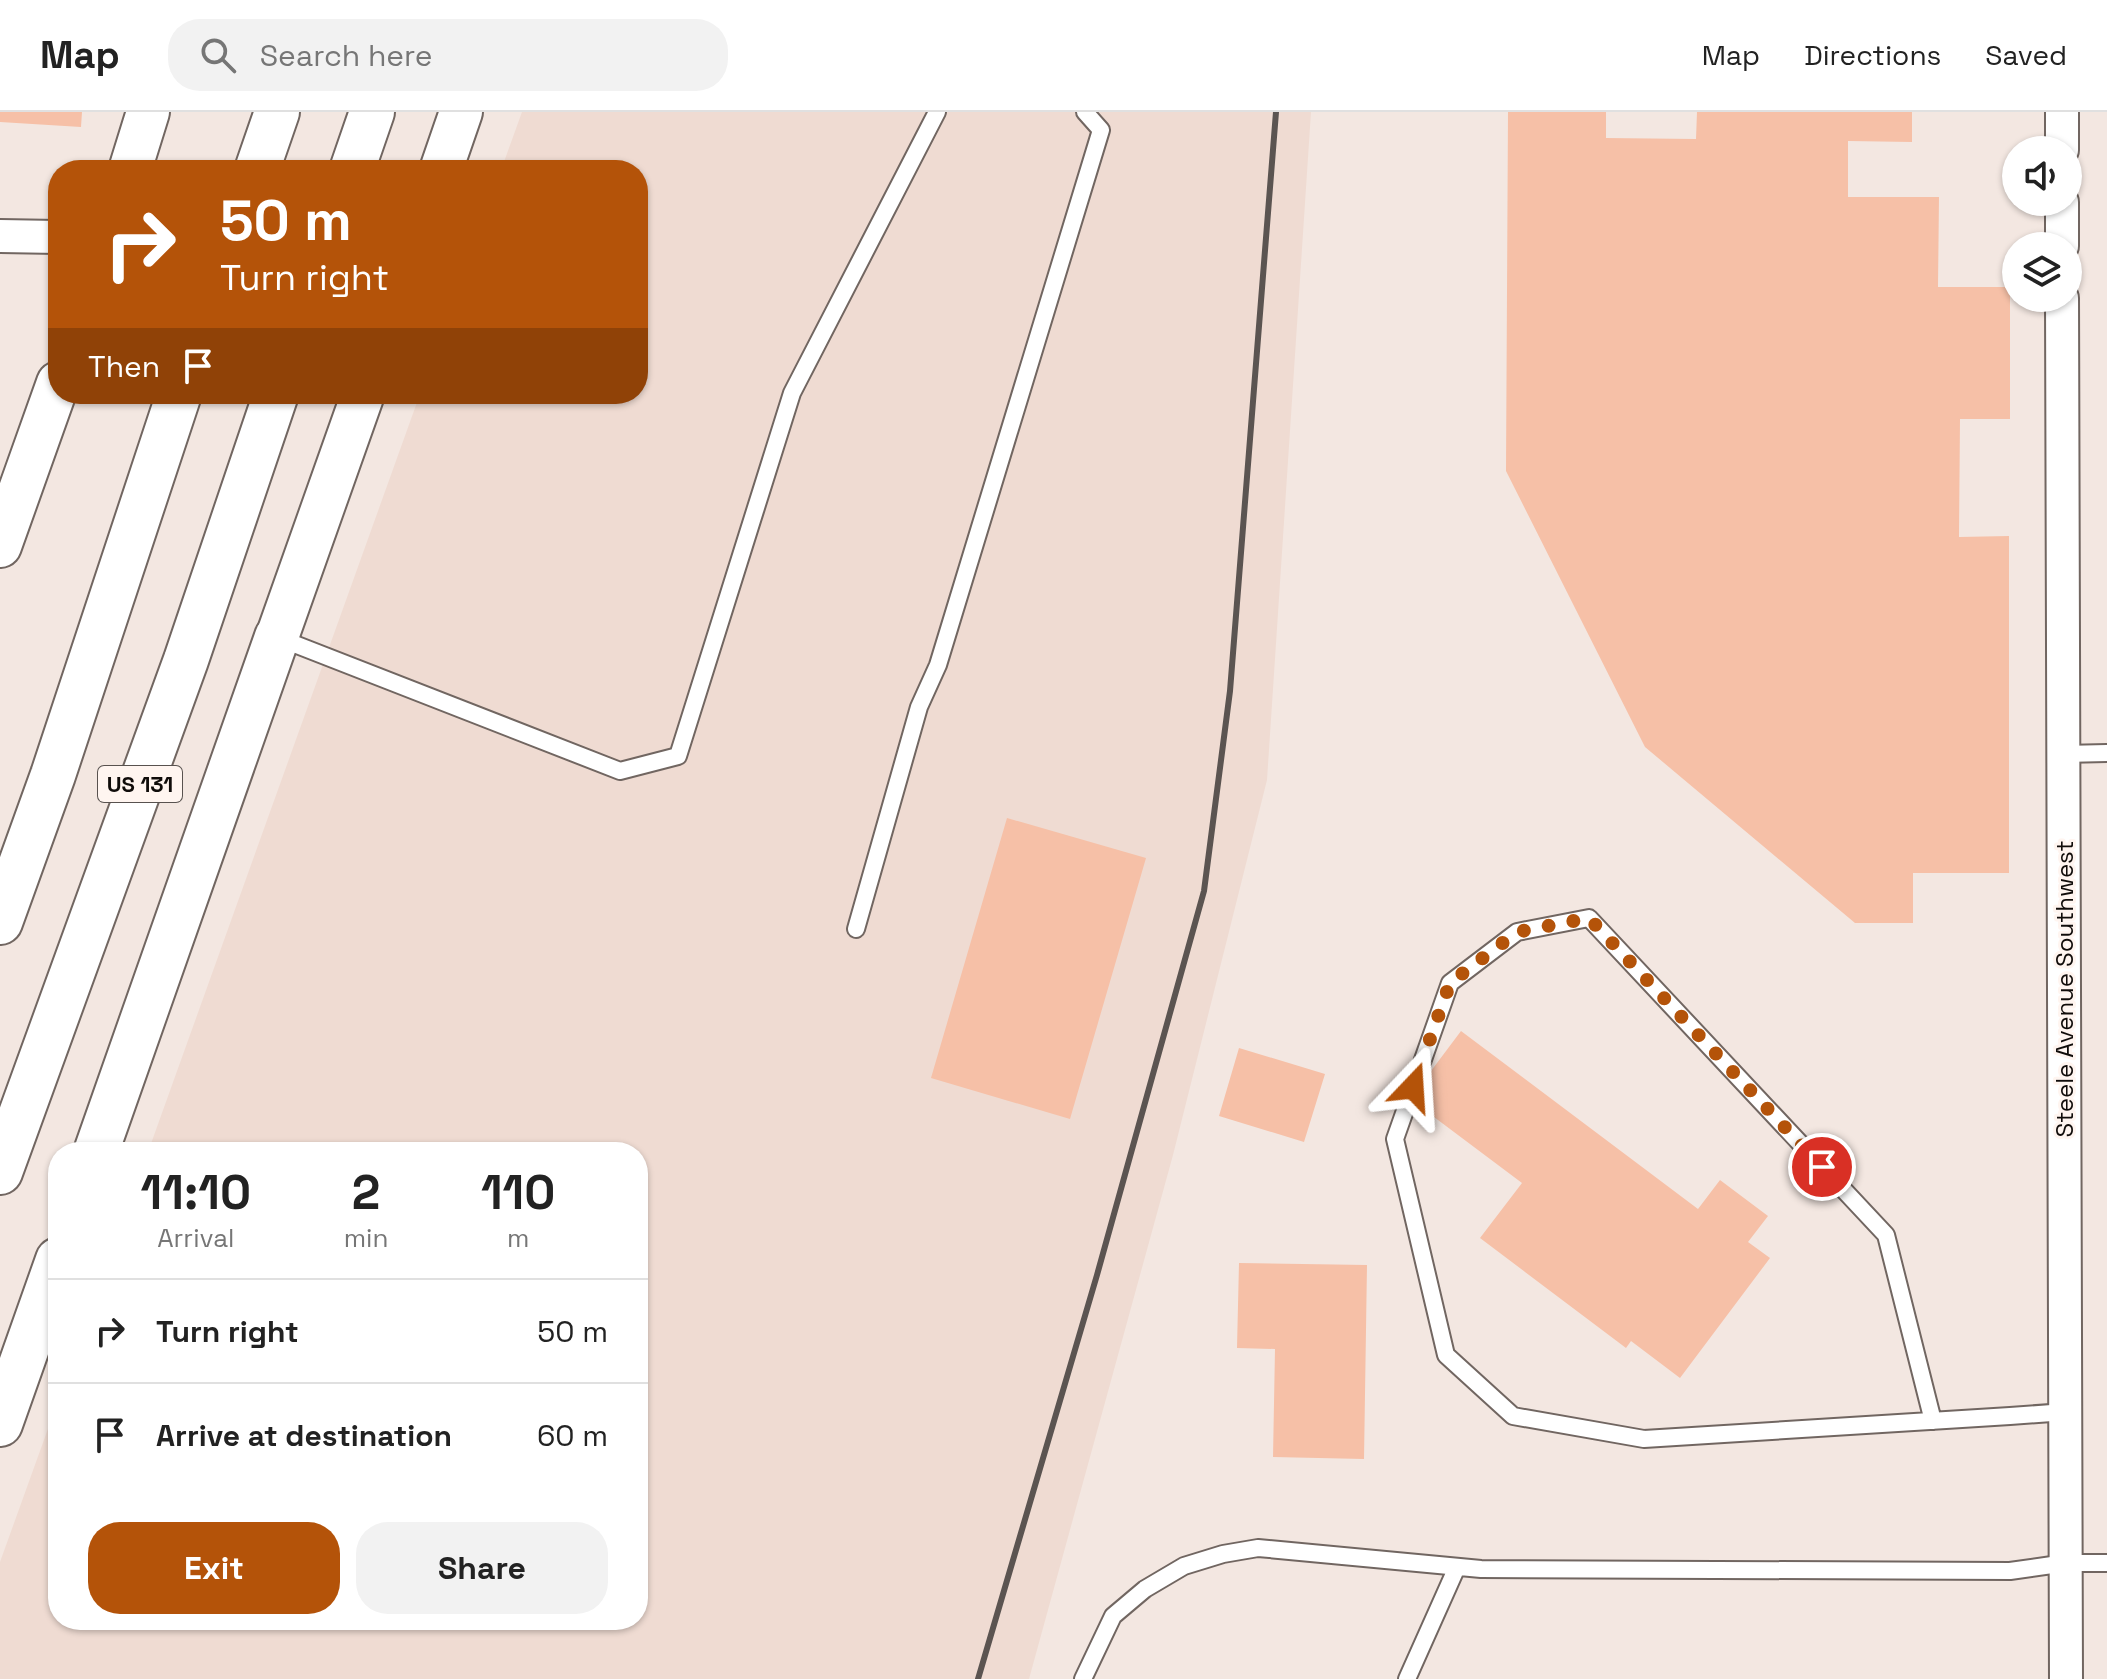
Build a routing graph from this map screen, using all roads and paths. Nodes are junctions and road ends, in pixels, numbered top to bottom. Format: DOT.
graph roads {
  1 [pos="148,112"];
  2 [pos="277,112"];
  3 [pos="372,112"];
  4 [pos="461,112"];
  5 [pos="937,112"];
  6 [pos="1085,112"];
  7 [pos="2062,112"];
  8 [pos="2062,136"];
  9 [pos="133,160"];
  10 [pos="260,160"];
  11 [pos="355,160"];
  12 [pos="444,160"];
  13 [pos="0,236"];
  14 [pos="48,237"];
  15 [pos="2062,312"];
  16 [pos="51,404"];
  17 [pos="176,404"];
  18 [pos="273,404"];
  19 [pos="359,404"];
  20 [pos="0,546"];
  21 [pos="277,637"];
  22 [pos="2107,753"];
  23 [pos="2063,754"];
  24 [pos="0,922"];
  25 [pos="856,929"];
  26 [pos="100,1142"];
  27 [pos="0,1172"];
  28 [pos="48,1288"];
  29 [pos="2065,1412"];
  30 [pos="1933,1421"];
  31 [pos="0,1424"];
  32 [pos="2066,1563"];
  33 [pos="2107,1563"];
  34 [pos="1457,1567"];
  35 [pos="1083,1679"];
  36 [pos="1407,1679"];
  37 [pos="2066,1679"];
  1 -- 9 [label="street"];
  2 -- 10 [label="highway"];
  3 -- 11 [label="highway"];
  4 -- 12 [label="street"];
  5 -- 21 [label="lane"];
  6 -- 25 [label="lane"];
  7 -- 8 [label="street"];
  13 -- 14 [label="street"];
  15 -- 23 [label="street, Steele Avenue Southwest"];
  16 -- 20 [label="street"];
  17 -- 24 [label="highway"];
  18 -- 27 [label="highway, US 131"];
  19 -- 21 [label="street"];
  21 -- 26 [label="highway"];
  22 -- 23 [label="lane"];
  23 -- 29 [label="street, Steele Avenue Southwest"];
  28 -- 31 [label="highway"];
  29 -- 30 [label="lane"];
  29 -- 32 [label="street, Steele Avenue Southwest"];
  30 -- 30 [label="lane"];
  32 -- 33 [label="lane"];
  32 -- 34 [label="lane"];
  32 -- 37 [label="street, Steele Avenue Southwest"];
  34 -- 35 [label="lane"];
  34 -- 36 [label="lane"];
}
